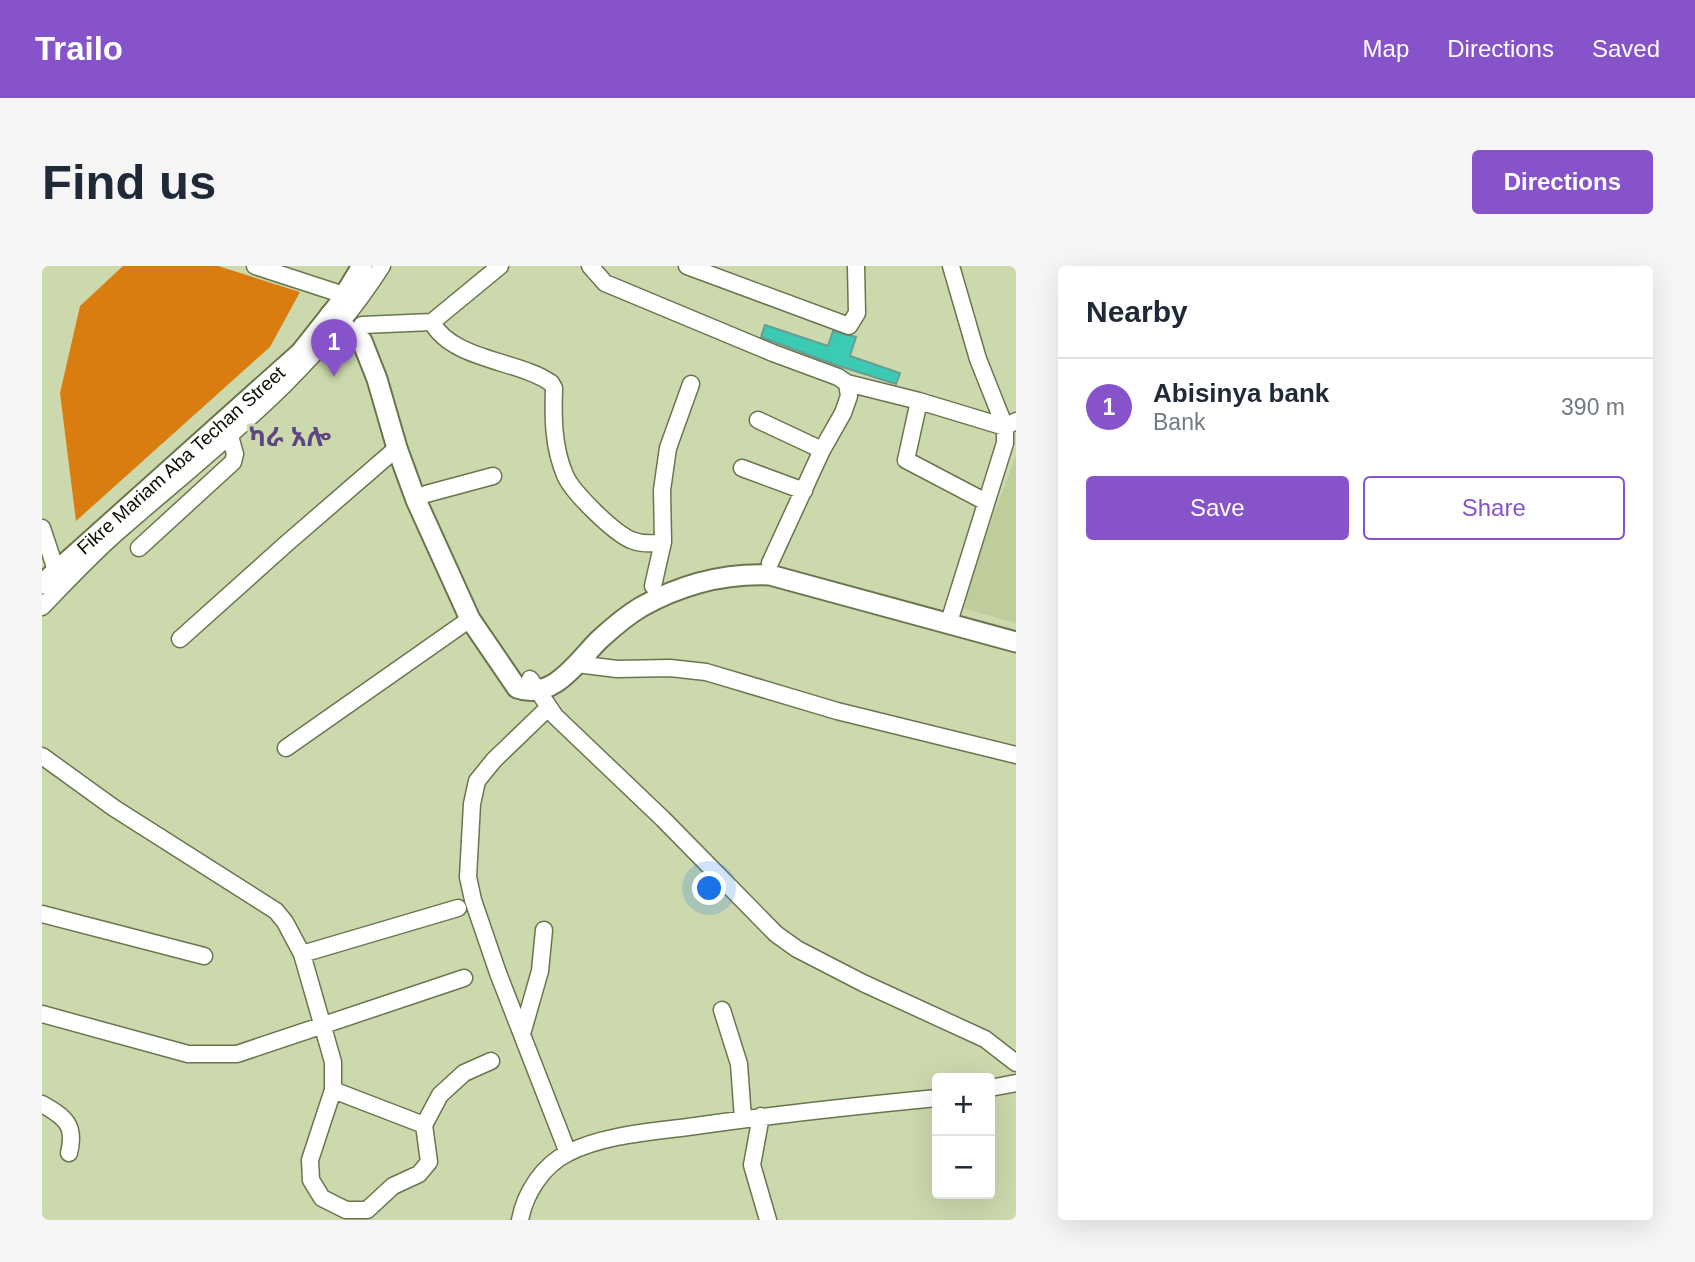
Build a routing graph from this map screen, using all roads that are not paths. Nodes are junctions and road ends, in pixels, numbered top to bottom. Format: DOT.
graph roads {
  1 [pos="255,266"];
  2 [pos="362,266"];
  3 [pos="382,266"];
  4 [pos="500,266"];
  5 [pos="590,266"];
  6 [pos="856,266"];
  7 [pos="951,266"];
  8 [pos="691,267"];
  9 [pos="344,313"];
  10 [pos="432,322"];
  11 [pos="848,383"];
  12 [pos="691,384"];
  13 [pos="919,401"];
  14 [pos="758,420"];
  15 [pos="1012,424"];
  16 [pos="230,436"];
  17 [pos="397,448"];
  18 [pos="822,450"];
  19 [pos="742,467"];
  20 [pos="494,476"];
  21 [pos="804,491"];
  22 [pos="426,494"];
  23 [pos="986,502"];
  24 [pos="42,528"];
  25 [pos="663,542"];
  26 [pos="139,548"];
  27 [pos="770,564"];
  28 [pos="49,577"];
  29 [pos="653,586"];
  30 [pos="42,607"];
  31 [pos="950,616"];
  32 [pos="470,619"];
  33 [pos="1016,629"];
  34 [pos="180,639"];
  35 [pos="1016,642"];
  36 [pos="577,664"];
  37 [pos="533,685"];
  38 [pos="548,708"];
  39 [pos="286,748"];
  40 [pos="1016,755"];
  41 [pos="42,756"];
  42 [pos="458,908"];
  43 [pos="42,914"];
  44 [pos="544,930"];
  45 [pos="302,954"];
  46 [pos="204,956"];
  47 [pos="464,978"];
  48 [pos="722,1010"];
  49 [pos="42,1014"];
  50 [pos="323,1026"];
  51 [pos="522,1034"];
  52 [pos="491,1061"];
  53 [pos="1016,1063"];
  54 [pos="1016,1083"];
  55 [pos="995,1087"];
  56 [pos="333,1090"];
  57 [pos="932,1099"];
  58 [pos="42,1104"];
  59 [pos="761,1116"];
  60 [pos="743,1119"];
  61 [pos="424,1125"];
  62 [pos="69,1153"];
  63 [pos="568,1153"];
  64 [pos="520,1220"];
  65 [pos="768,1220"];
  1 -- 9 [label="street"];
  2 -- 9 [label="main road, Fikre Mariam Aba Techan Street"];
  3 -- 9 [label="street"];
  4 -- 10 [label="street"];
  5 -- 11 [label="street"];
  6 -- 8 [label="street"];
  7 -- 15 [label="street"];
  9 -- 10 [label="street"];
  9 -- 16 [label="street"];
  9 -- 17 [label="main road"];
  9 -- 22 [label="main road"];
  9 -- 28 [label="main road, Fikre Mariam Aba Techan Street"];
  10 -- 25 [label="street"];
  11 -- 13 [label="street"];
  11 -- 18 [label="street"];
  12 -- 25 [label="street"];
  13 -- 15 [label="street"];
  13 -- 23 [label="street"];
  14 -- 18 [label="street"];
  15 -- 23 [label="street"];
  16 -- 26 [label="street"];
  16 -- 30 [label="street"];
  17 -- 32 [label="main road"];
  17 -- 34 [label="street"];
  18 -- 21 [label="street"];
  19 -- 21 [label="street"];
  20 -- 22 [label="street"];
  21 -- 27 [label="street"];
  22 -- 37 [label="main road"];
  23 -- 31 [label="street"];
  24 -- 28 [label="street"];
  25 -- 29 [label="street"];
  27 -- 29 [label="main road"];
  27 -- 31 [label="main road"];
  29 -- 37 [label="main road"];
  31 -- 33 [label="main road"];
  31 -- 35 [label="main road"];
  31 -- 36 [label="main road"];
  32 -- 37 [label="main road"];
  32 -- 39 [label="street"];
  36 -- 37 [label="main road"];
  36 -- 40 [label="street"];
  37 -- 38 [label="street"];
  38 -- 51 [label="street"];
  38 -- 53 [label="street"];
  41 -- 45 [label="street"];
  42 -- 45 [label="street"];
  43 -- 46 [label="street"];
  44 -- 51 [label="street"];
  45 -- 50 [label="street"];
  47 -- 50 [label="street"];
  48 -- 60 [label="street"];
  49 -- 50 [label="street"];
  50 -- 56 [label="street"];
  51 -- 63 [label="street"];
  52 -- 61 [label="street"];
  54 -- 55 [label="street"];
  56 -- 61 [label="street"];
  56 -- 61 [label="street"];
  57 -- 59 [label="street"];
  58 -- 62 [label="street"];
  59 -- 60 [label="street"];
  59 -- 65 [label="street"];
  60 -- 63 [label="street"];
  63 -- 64 [label="street"];
}
